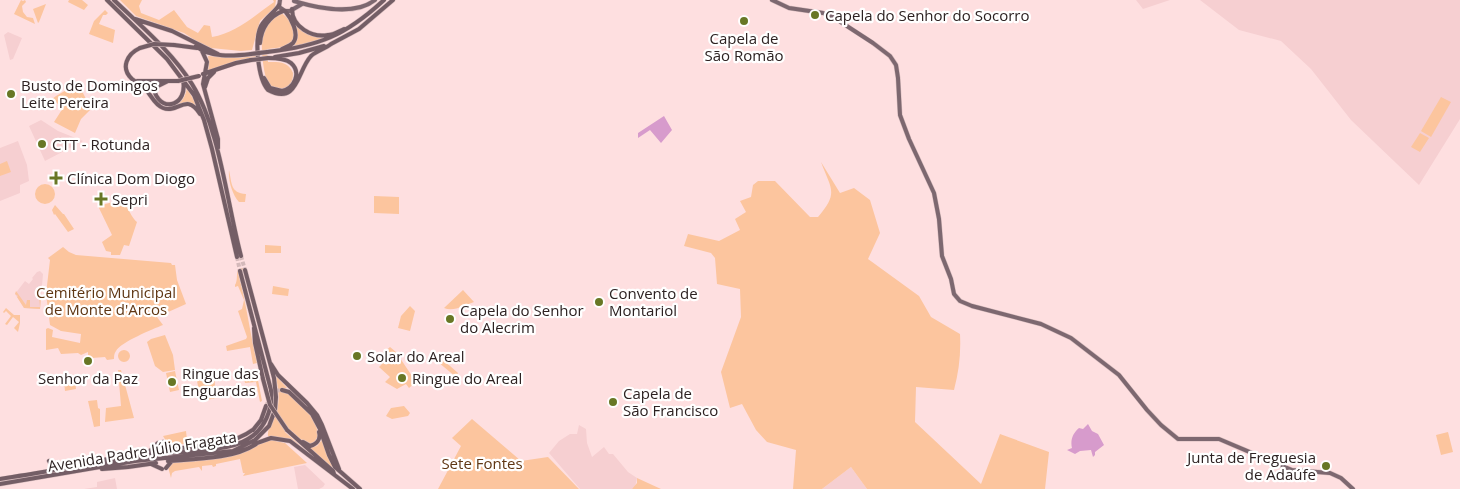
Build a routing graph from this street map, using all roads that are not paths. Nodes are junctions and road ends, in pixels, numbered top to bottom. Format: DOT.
graph roads {
  1 [pos="107,0"];
  2 [pos="114,0"];
  3 [pos="375,0"];
  4 [pos="384,0"];
  5 [pos="393,0"];
  6 [pos="772,0"];
  7 [pos="294,1"];
  8 [pos="279,2"];
  9 [pos="302,4"];
  10 [pos="292,9"];
  11 [pos="284,11"];
  12 [pos="132,18"];
  13 [pos="359,21"];
  14 [pos="187,39"];
  15 [pos="331,44"];
  16 [pos="201,50"];
  17 [pos="279,51"];
  18 [pos="218,54"];
  19 [pos="268,58"];
  20 [pos="216,71"];
  21 [pos="204,74"];
  22 [pos="183,78"];
  23 [pos="135,81"];
  24 [pos="168,81"];
  25 [pos="207,100"];
  26 [pos="204,120"];
  27 [pos="218,156"];
  28 [pos="254,323"];
  29 [pos="269,360"];
  30 [pos="282,390"];
  31 [pos="266,406"];
  32 [pos="319,427"];
  33 [pos="254,429"];
  34 [pos="262,440"];
  35 [pos="299,441"];
  36 [pos="236,444"];
  37 [pos="242,448"];
  38 [pos="208,452"];
  39 [pos="94,466"];
  40 [pos="62,469"];
  41 [pos="339,469"];
  42 [pos="43,472"];
  43 [pos="334,474"];
  44 [pos="0,479"];
  45 [pos="346,480"];
  46 [pos="0,484"];
  47 [pos="354,489"];
  48 [pos="360,489"];
  49 [pos="1352,489"];
  1 -- 22 [label="highway"];
  2 -- 12 [label="highway"];
  3 -- 9 [label="main road"];
  4 -- 13 [label="highway"];
  5 -- 15 [label="highway"];
  6 -- 49 [label="main road"];
  7 -- 9 [label="main road"];
  7 -- 10 [label="main road"];
  8 -- 11 [label="main road"];
  8 -- 15 [label="highway"];
  9 -- 10 [label="main road"];
  10 -- 11 [label="main road"];
  10 -- 13 [label="highway"];
  11 -- 17 [label="highway"];
  11 -- 19 [label="highway"];
  12 -- 14 [label="highway"];
  12 -- 27 [label="highway"];
  13 -- 17 [label="highway"];
  14 -- 16 [label="highway"];
  14 -- 18 [label="highway"];
  15 -- 19 [label="highway"];
  16 -- 18 [label="highway"];
  16 -- 21 [label="highway"];
  16 -- 23 [label="highway, bridge"];
  17 -- 18 [label="highway, bridge"];
  19 -- 20 [label="highway, bridge"];
  20 -- 21 [label="highway"];
  20 -- 25 [label="highway"];
  21 -- 24 [label="highway, bridge"];
  21 -- 25 [label="highway"];
  22 -- 24 [label="highway"];
  22 -- 26 [label="highway"];
  23 -- 24 [label="highway"];
  23 -- 26 [label="highway"];
  25 -- 27 [label="highway"];
  26 -- 27 [label="highway"];
  28 -- 29 [label="highway, Avenida Padre Júlio Fragata"];
  28 -- 35 [label="highway, bridge"];
  28 -- 36 [label="highway, Avenida Padre Júlio Fragata"];
  29 -- 37 [label="highway, Avenida Padre Júlio Fragata"];
  29 -- 41 [label="highway"];
  30 -- 32 [label="highway"];
  31 -- 33 [label="highway"];
  32 -- 35 [label="highway"];
  32 -- 41 [label="highway"];
  33 -- 36 [label="highway"];
  33 -- 39 [label="highway"];
  34 -- 37 [label="highway"];
  34 -- 39 [label="highway"];
  34 -- 43 [label="highway"];
  35 -- 43 [label="highway"];
  36 -- 38 [label="highway, Avenida Padre Júlio Fragata"];
  37 -- 38 [label="highway, Avenida Padre Júlio Fragata"];
  38 -- 39 [label="highway, Avenida Padre Júlio Fragata"];
  39 -- 40 [label="highway, Avenida Padre Júlio Fragata"];
  39 -- 46 [label="highway, Avenida Padre Júlio Fragata"];
  40 -- 42 [label="highway, Avenida Padre Júlio Fragata"];
  40 -- 42 [label="highway"];
  41 -- 45 [label="highway"];
  42 -- 44 [label="highway, Avenida Padre Júlio Fragata"];
  43 -- 45 [label="highway"];
  45 -- 47 [label="highway"];
  45 -- 48 [label="highway"];
}
